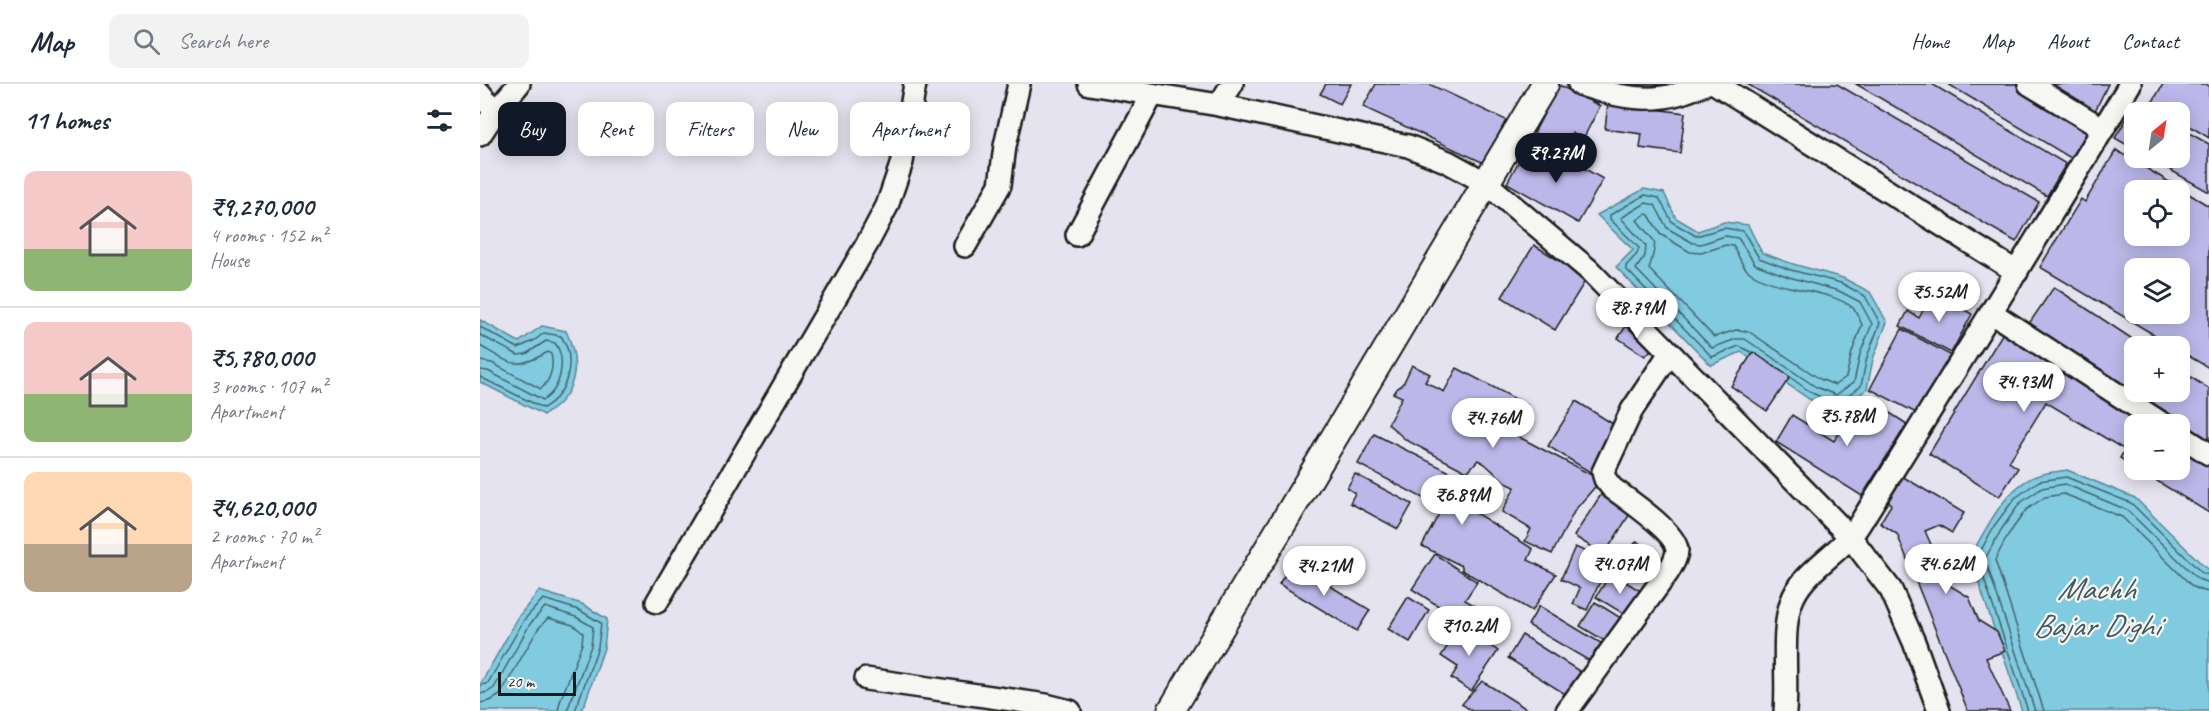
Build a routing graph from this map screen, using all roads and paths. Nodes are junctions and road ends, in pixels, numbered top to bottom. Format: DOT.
graph roads {
  1 [pos="519,84"];
  2 [pos="915,84"];
  3 [pos="1019,84"];
  4 [pos="1089,84"];
  5 [pos="1232,84"];
  6 [pos="1545,84"];
  7 [pos="1580,84"];
  8 [pos="1705,84"];
  9 [pos="1716,84"];
  10 [pos="2029,84"];
  11 [pos="2130,84"];
  12 [pos="480,93"];
  13 [pos="1152,95"];
  14 [pos="1219,105"];
  15 [pos="495,112"];
  16 [pos="2103,129"];
  17 [pos="480,135"];
  18 [pos="1486,183"];
  19 [pos="1077,235"];
  20 [pos="965,246"];
  21 [pos="2017,272"];
  22 [pos="1992,313"];
  23 [pos="1670,353"];
  24 [pos="2148,414"];
  25 [pos="2190,442"];
  26 [pos="2209,454"];
  27 [pos="1851,538"];
  28 [pos="657,602"];
  29 [pos="866,679"];
  30 [pos="1070,711"];
  31 [pos="1172,711"];
  32 [pos="1567,711"];
  33 [pos="1785,711"];
  34 [pos="1939,711"];
  1 -- 15 [label="street"];
  2 -- 28 [label="street"];
  3 -- 20 [label="street"];
  4 -- 13 [label="street"];
  5 -- 14 [label="street"];
  6 -- 18 [label="street"];
  7 -- 8 [label="street"];
  9 -- 21 [label="street"];
  10 -- 16 [label="street"];
  11 -- 16 [label="street"];
  12 -- 15 [label="street"];
  13 -- 14 [label="street"];
  13 -- 19 [label="street"];
  14 -- 18 [label="street"];
  15 -- 17 [label="street"];
  16 -- 21 [label="street"];
  18 -- 23 [label="street"];
  18 -- 31 [label="street"];
  21 -- 22 [label="street"];
  22 -- 24 [label="street"];
  22 -- 27 [label="street"];
  23 -- 27 [label="street"];
  23 -- 32 [label="street"];
  25 -- 26 [label="street"];
  27 -- 33 [label="street"];
  27 -- 34 [label="street"];
  29 -- 30 [label="street"];
}
